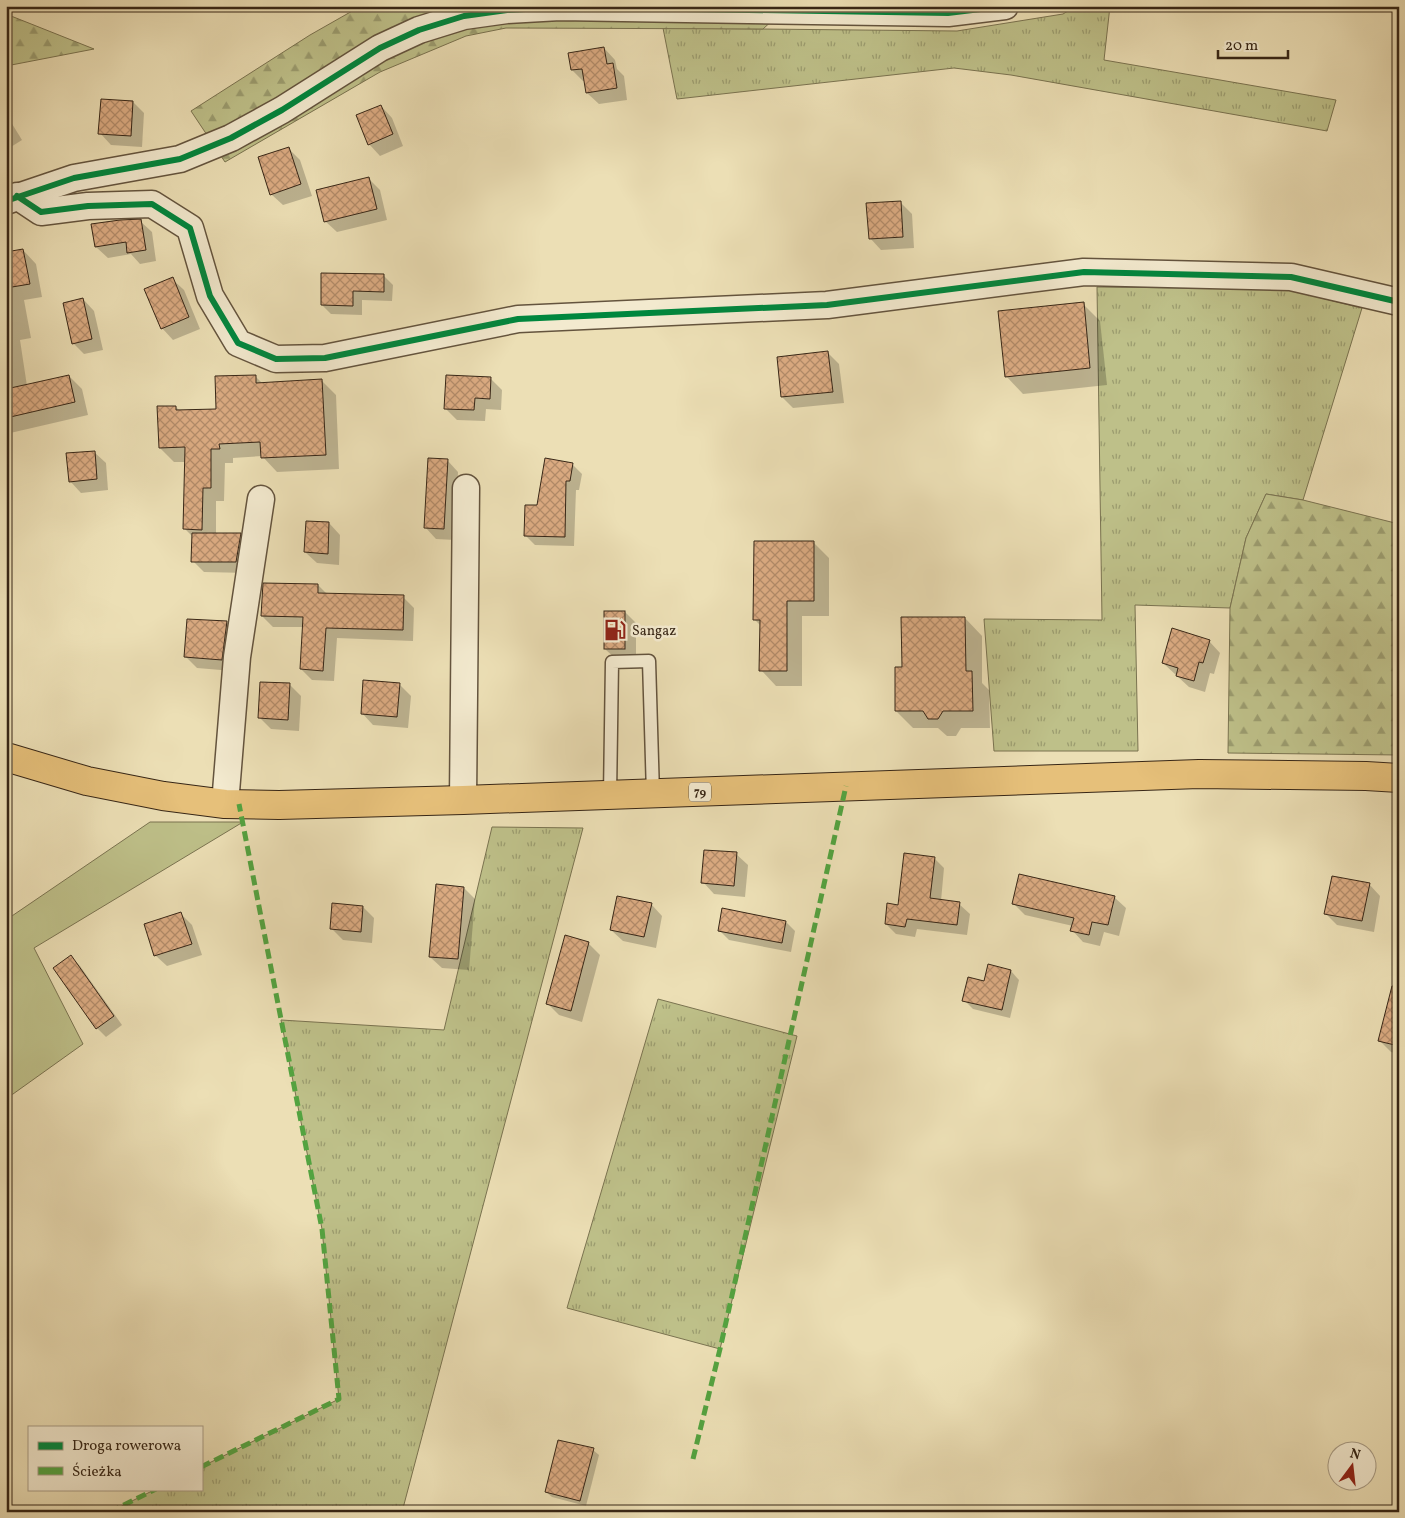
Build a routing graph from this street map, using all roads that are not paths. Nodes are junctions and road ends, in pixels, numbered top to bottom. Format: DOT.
graph roads {
  1 [pos="1005,6"];
  2 [pos="12,199"];
  3 [pos="1399,302"];
  4 [pos="466,488"];
  5 [pos="261,499"];
  6 [pos="6,757"];
  7 [pos="1399,778"];
  8 [pos="652,794"];
  9 [pos="610,795"];
  10 [pos="463,800"];
  11 [pos="225,804"];
  1 -- 2 [label="street"];
  2 -- 3 [label="street"];
  4 -- 10 [label="street"];
  5 -- 11 [label="street"];
  6 -- 11 [label="main road, 79"];
  7 -- 8 [label="main road, 79"];
  8 -- 9 [label="main road, 79"];
  8 -- 9 [label="lane"];
  9 -- 10 [label="main road, 79"];
  10 -- 11 [label="main road, 79"];
}
